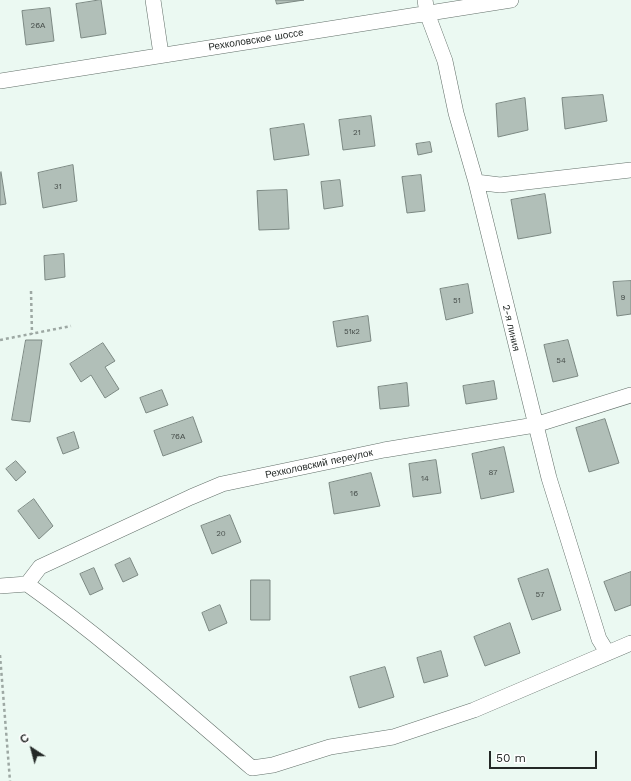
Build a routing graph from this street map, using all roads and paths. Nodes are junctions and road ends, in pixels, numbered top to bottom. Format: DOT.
graph roads {
  1 [pos="153,0"];
  2 [pos="512,0"];
  3 [pos="426,7"];
  4 [pos="161,54"];
  5 [pos="0,80"];
  6 [pos="631,170"];
  7 [pos="476,182"];
  8 [pos="31,291"];
  9 [pos="71,326"];
  10 [pos="32,334"];
  11 [pos="0,340"];
  12 [pos="631,395"];
  13 [pos="535,425"];
  14 [pos="27,584"];
  15 [pos="0,586"];
  16 [pos="631,643"];
  17 [pos="607,652"];
  18 [pos="0,655"];
  19 [pos="10,781"];
  1 -- 4 [label="street"];
  2 -- 3 [label="street, Рехколовское шоссе"];
  3 -- 4 [label="street, Рехколовское шоссе"];
  3 -- 7 [label="street, 2-я линия"];
  4 -- 5 [label="street, Рехколовское шоссе"];
  6 -- 7 [label="street"];
  7 -- 13 [label="street, 2-я линия"];
  8 -- 10 [label="path"];
  9 -- 10 [label="path"];
  10 -- 11 [label="path"];
  12 -- 13 [label="street, Рехколовский переулок"];
  13 -- 14 [label="street, Рехколовский переулок"];
  13 -- 17 [label="street, 2-я линия"];
  14 -- 15 [label="street"];
  14 -- 17 [label="street"];
  16 -- 17 [label="street"];
  18 -- 19 [label="path"];
}
